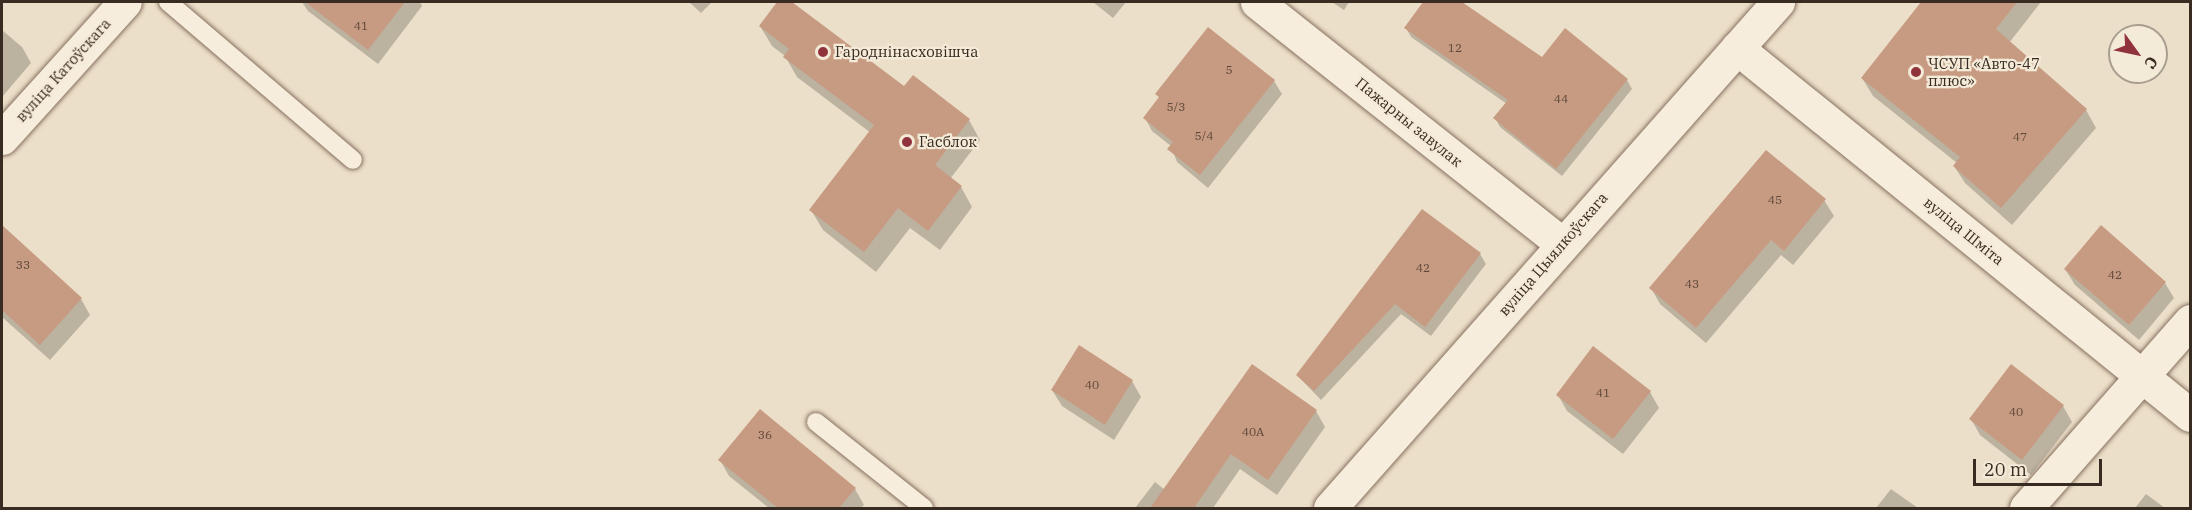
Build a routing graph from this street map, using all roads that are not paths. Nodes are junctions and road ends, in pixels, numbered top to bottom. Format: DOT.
graph roads {
  1 [pos="124,2"];
  2 [pos="168,2"];
  3 [pos="1257,2"];
  4 [pos="1778,2"];
  5 [pos="1737,48"];
  6 [pos="2,138"];
  7 [pos="353,160"];
  8 [pos="1561,243"];
  9 [pos="2190,321"];
  10 [pos="2143,374"];
  11 [pos="2190,415"];
  12 [pos="816,422"];
  13 [pos="924,508"];
  14 [pos="1330,508"];
  15 [pos="2026,508"];
  1 -- 6 [label="street, вуліца Катоўскага"];
  2 -- 7 [label="lane"];
  3 -- 8 [label="street, Пажарны завулак"];
  4 -- 5 [label="street, вуліца Цыялкоўскага"];
  5 -- 8 [label="street, вуліца Цыялкоўскага"];
  5 -- 10 [label="street, вуліца Шміта"];
  8 -- 14 [label="street, вуліца Цыялкоўскага"];
  9 -- 10 [label="street"];
  10 -- 11 [label="street, вуліца Шміта"];
  10 -- 15 [label="street"];
  12 -- 13 [label="lane"];
}
